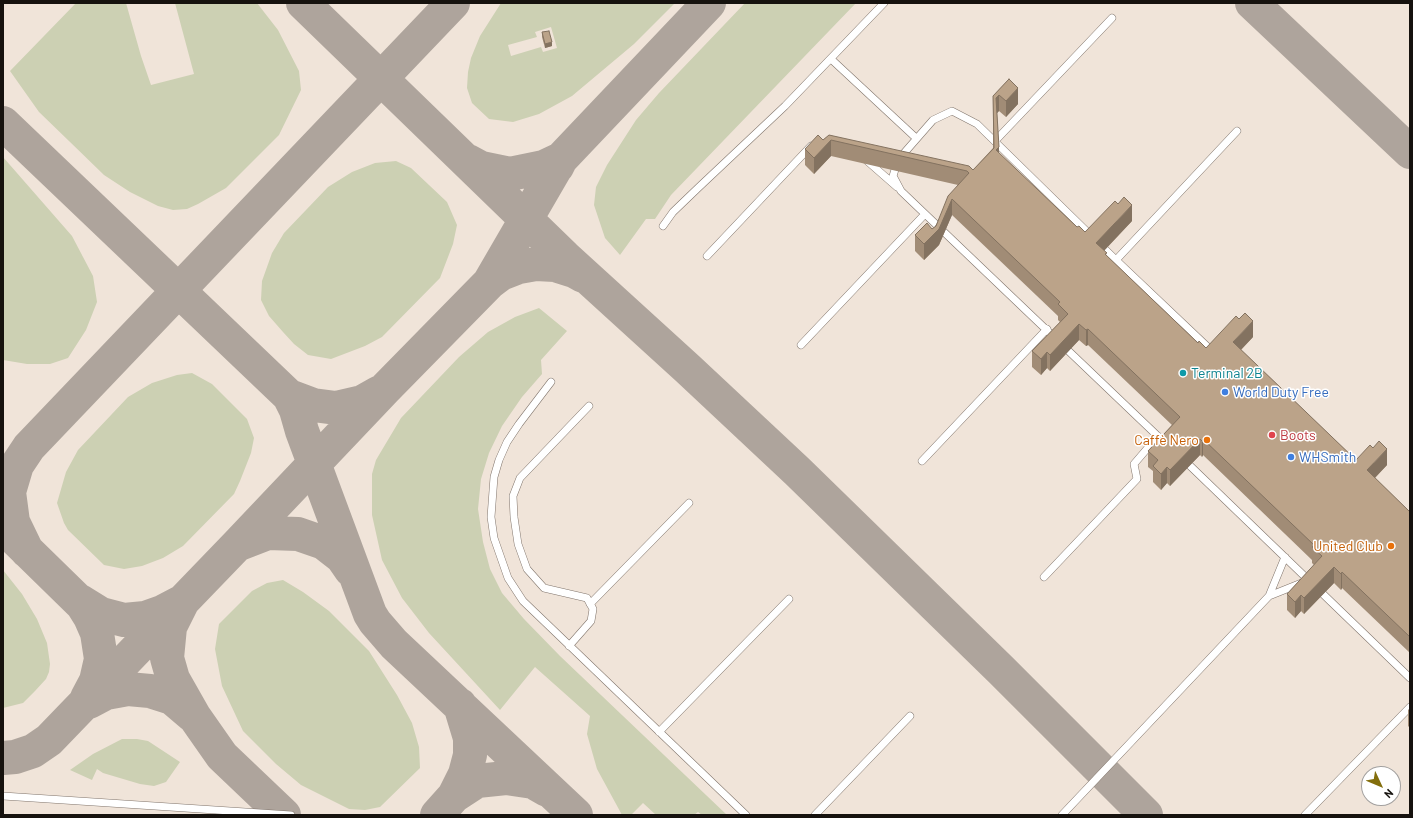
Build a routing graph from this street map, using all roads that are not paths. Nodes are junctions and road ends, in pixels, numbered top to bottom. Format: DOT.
graph roads {
  1 [pos="884,3"];
  2 [pos="1112,18"];
  3 [pos="831,60"];
  4 [pos="1237,131"];
  5 [pos="916,138"];
  6 [pos="995,141"];
  7 [pos="819,142"];
  8 [pos="862,156"];
  9 [pos="901,191"];
  10 [pos="925,214"];
  11 [pos="663,226"];
  12 [pos="707,256"];
  13 [pos="1116,260"];
  14 [pos="1047,330"];
  15 [pos="801,345"];
  16 [pos="1215,354"];
  17 [pos="551,382"];
  18 [pos="589,406"];
  19 [pos="1158,436"];
  20 [pos="1169,446"];
  21 [pos="1180,457"];
  22 [pos="922,461"];
  23 [pos="689,503"];
  24 [pos="1285,557"];
  25 [pos="1044,577"];
  26 [pos="1308,580"];
  27 [pos="1269,596"];
  28 [pos="789,599"];
  29 [pos="590,604"];
  30 [pos="569,646"];
  31 [pos="1410,678"];
  32 [pos="1410,707"];
  33 [pos="910,716"];
  34 [pos="659,732"];
  35 [pos="3,796"];
  36 [pos="291,815"];
  37 [pos="746,815"];
  38 [pos="815,815"];
  39 [pos="1062,815"];
  40 [pos="1305,815"];
  1 -- 3 [label="lane"];
  2 -- 6 [label="lane"];
  3 -- 5 [label="lane"];
  3 -- 11 [label="lane"];
  4 -- 13 [label="lane"];
  5 -- 6 [label="lane"];
  5 -- 9 [label="lane"];
  6 -- 13 [label="lane"];
  7 -- 12 [label="lane"];
  8 -- 9 [label="lane"];
  9 -- 10 [label="lane"];
  10 -- 14 [label="lane"];
  10 -- 15 [label="lane"];
  13 -- 16 [label="lane"];
  14 -- 19 [label="lane"];
  14 -- 22 [label="lane"];
  17 -- 30 [label="lane"];
  18 -- 29 [label="lane"];
  19 -- 20 [label="lane"];
  19 -- 25 [label="lane"];
  21 -- 24 [label="lane"];
  23 -- 29 [label="lane"];
  24 -- 26 [label="lane"];
  24 -- 27 [label="lane"];
  26 -- 27 [label="lane"];
  26 -- 31 [label="lane"];
  27 -- 39 [label="lane"];
  28 -- 34 [label="lane"];
  29 -- 30 [label="lane"];
  30 -- 34 [label="lane"];
  32 -- 40 [label="lane"];
  33 -- 38 [label="lane"];
  34 -- 37 [label="lane"];
  35 -- 36 [label="lane"];
}
